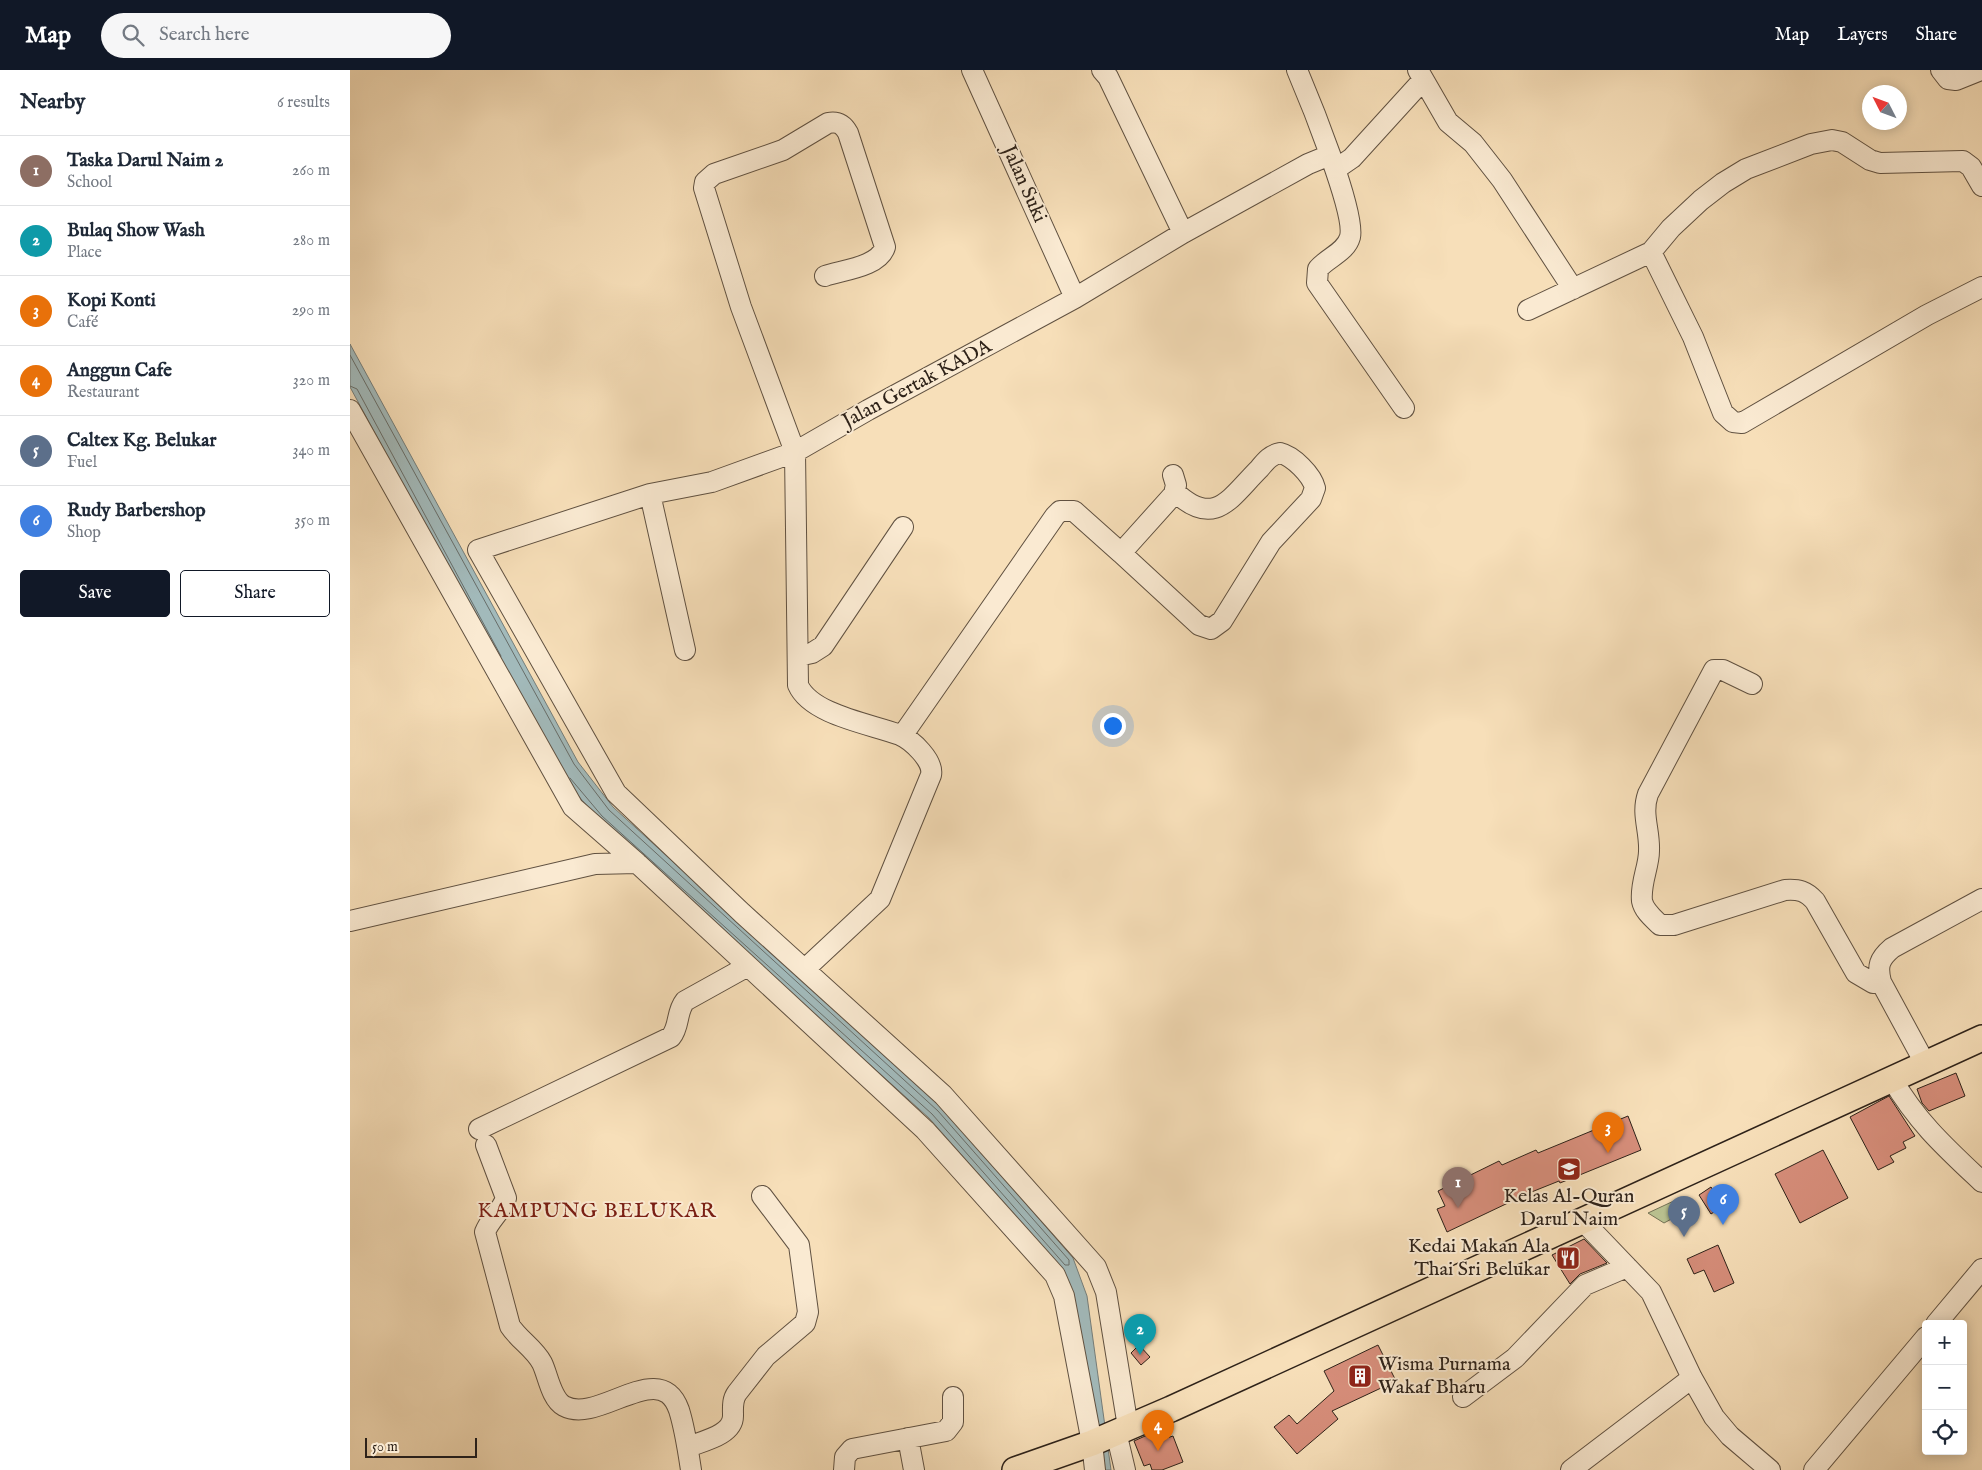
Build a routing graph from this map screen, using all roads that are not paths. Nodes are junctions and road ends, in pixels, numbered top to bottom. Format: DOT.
graph roads {
  1 [pos="972,70"];
  2 [pos="1102,70"];
  3 [pos="1297,70"];
  4 [pos="1941,70"];
  5 [pos="1981,70"];
  6 [pos="1421,75"];
  7 [pos="1333,162"];
  8 [pos="1982,186"];
  9 [pos="1183,233"];
  10 [pos="1651,252"];
  11 [pos="825,276"];
  12 [pos="1982,287"];
  13 [pos="1573,289"];
  14 [pos="1075,298"];
  15 [pos="1528,310"];
  16 [pos="1404,408"];
  17 [pos="350,410"];
  18 [pos="796,452"];
  19 [pos="650,494"];
  20 [pos="904,528"];
  21 [pos="1121,553"];
  22 [pos="685,650"];
  23 [pos="798,656"];
  24 [pos="1752,684"];
  25 [pos="902,736"];
  26 [pos="637,863"];
  27 [pos="1982,899"];
  28 [pos="352,917"];
  29 [pos="748,966"];
  30 [pos="805,969"];
  31 [pos="1881,982"];
  32 [pos="1982,1038"];
  33 [pos="1926,1065"];
  34 [pos="1892,1079"];
  35 [pos="1982,1182"];
  36 [pos="762,1196"];
  37 [pos="1583,1221"];
  38 [pos="1627,1267"];
  39 [pos="1982,1269"];
  40 [pos="1939,1320"];
  41 [pos="1922,1341"];
  42 [pos="1692,1378"];
  43 [pos="953,1397"];
  44 [pos="1462,1397"];
  45 [pos="1122,1429"];
  46 [pos="908,1438"];
  47 [pos="1092,1443"];
  48 [pos="688,1447"];
  49 [pos="691,1470"];
  50 [pos="844,1470"];
  51 [pos="914,1470"];
  52 [pos="1015,1470"];
  53 [pos="1094,1470"];
  54 [pos="1125,1470"];
  55 [pos="1571,1470"];
  56 [pos="1770,1470"];
  57 [pos="1814,1470"];
  1 -- 14 [label="street, Jalan Suki"];
  2 -- 9 [label="street"];
  3 -- 7 [label="street"];
  4 -- 5 [label="street"];
  6 -- 7 [label="street, Jalan Gertak KADA"];
  6 -- 13 [label="street"];
  7 -- 9 [label="street, Jalan Gertak KADA"];
  7 -- 16 [label="street"];
  8 -- 10 [label="street"];
  9 -- 14 [label="street, Jalan Gertak KADA"];
  10 -- 12 [label="street"];
  10 -- 13 [label="street"];
  11 -- 18 [label="street"];
  13 -- 15 [label="street"];
  14 -- 18 [label="street, Jalan Gertak KADA"];
  17 -- 26 [label="street"];
  18 -- 19 [label="street, Jalan Gertak KADA"];
  18 -- 23 [label="street"];
  19 -- 22 [label="street"];
  19 -- 30 [label="street, Jalan Gertak KADA"];
  20 -- 23 [label="street"];
  21 -- 21 [label="street"];
  21 -- 25 [label="street"];
  23 -- 25 [label="street"];
  24 -- 31 [label="street"];
  25 -- 30 [label="street"];
  26 -- 28 [label="street"];
  26 -- 29 [label="street"];
  27 -- 31 [label="street"];
  29 -- 47 [label="street"];
  29 -- 48 [label="street"];
  30 -- 45 [label="street"];
  31 -- 33 [label="street"];
  32 -- 33 [label="main road"];
  33 -- 34 [label="main road"];
  34 -- 35 [label="street"];
  34 -- 37 [label="main road"];
  36 -- 48 [label="street"];
  37 -- 38 [label="street"];
  37 -- 45 [label="main road"];
  38 -- 42 [label="street"];
  38 -- 44 [label="street"];
  39 -- 40 [label="street"];
  41 -- 57 [label="street"];
  42 -- 55 [label="street"];
  42 -- 56 [label="street"];
  43 -- 46 [label="street"];
  45 -- 47 [label="main road"];
  45 -- 54 [label="street"];
  46 -- 50 [label="street"];
  46 -- 51 [label="street"];
  47 -- 52 [label="main road"];
  47 -- 53 [label="street"];
  48 -- 49 [label="street"];
}
